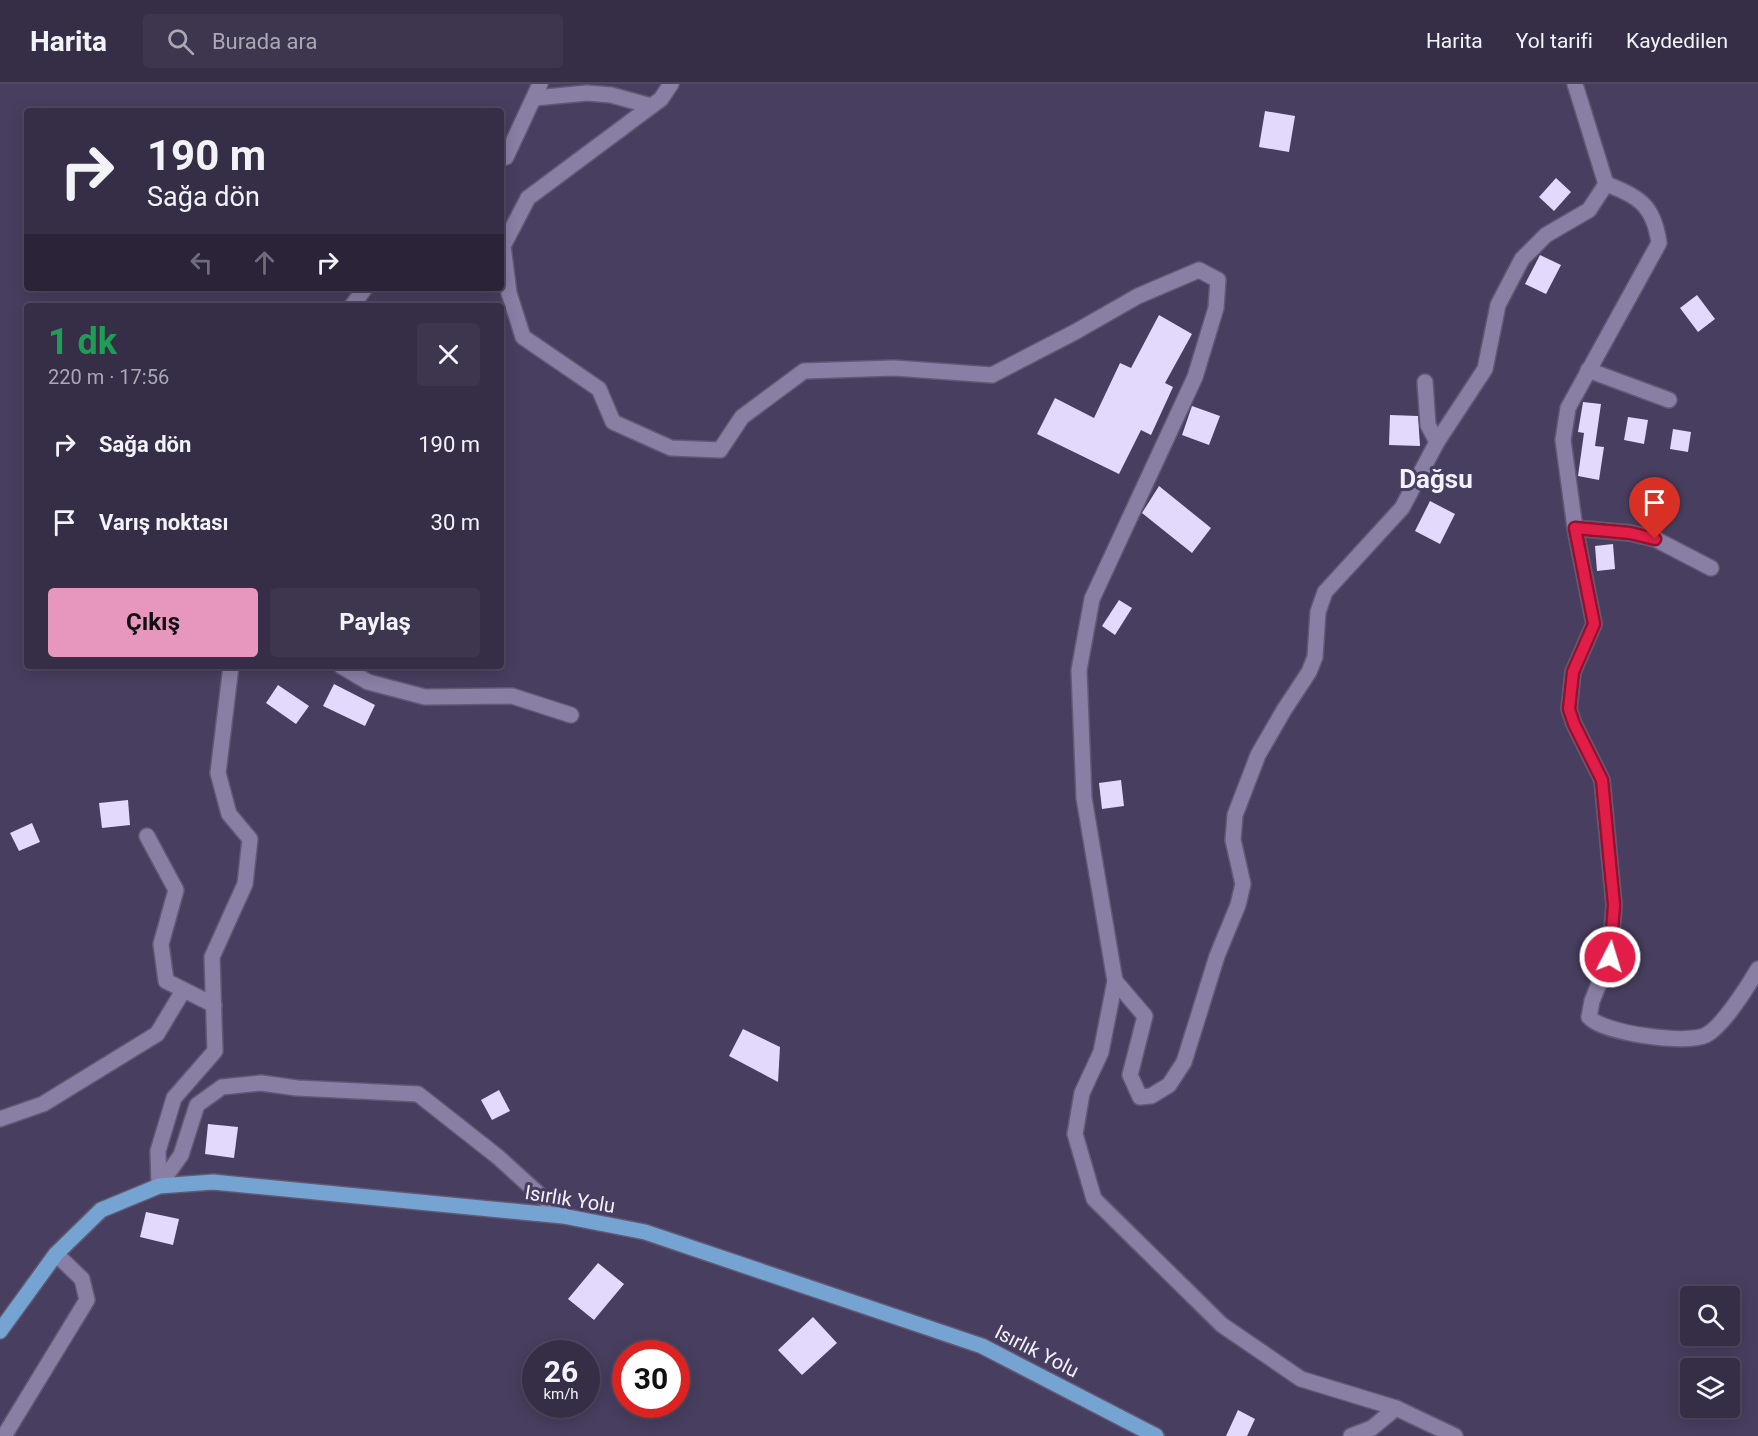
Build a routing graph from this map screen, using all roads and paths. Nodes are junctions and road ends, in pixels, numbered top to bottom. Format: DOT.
graph roads {
  1 [pos="671,84"];
  2 [pos="1575,84"];
  3 [pos="538,91"];
  4 [pos="651,106"];
  5 [pos="504,158"];
  6 [pos="1606,184"];
  7 [pos="504,244"];
  8 [pos="504,254"];
  9 [pos="1588,370"];
  10 [pos="1425,382"];
  11 [pos="1669,400"];
  12 [pos="1437,442"];
  13 [pos="1575,528"];
  14 [pos="1712,568"];
  15 [pos="231,669"];
  16 [pos="345,669"];
  17 [pos="572,715"];
  18 [pos="147,836"];
  19 [pos="1758,969"];
  20 [pos="1115,981"];
  21 [pos="183,991"];
  22 [pos="213,1005"];
  23 [pos="0,1119"];
  24 [pos="159,1186"];
  25 [pos="563,1216"];
  26 [pos="56,1254"];
  27 [pos="0,1331"];
  28 [pos="1396,1408"];
  29 [pos="4,1436"];
  30 [pos="1156,1436"];
  31 [pos="1350,1436"];
  32 [pos="1455,1436"];
  1 -- 4 [label="street"];
  2 -- 6 [label="street"];
  3 -- 4 [label="street"];
  3 -- 5 [label="street"];
  4 -- 7 [label="street"];
  6 -- 9 [label="street"];
  6 -- 12 [label="street"];
  8 -- 20 [label="street"];
  9 -- 11 [label="street"];
  9 -- 13 [label="street"];
  10 -- 12 [label="street"];
  12 -- 20 [label="street"];
  13 -- 14 [label="street"];
  13 -- 19 [label="street"];
  15 -- 22 [label="street"];
  16 -- 17 [label="street"];
  18 -- 21 [label="street"];
  20 -- 28 [label="street"];
  21 -- 22 [label="street"];
  21 -- 23 [label="street"];
  22 -- 24 [label="street"];
  24 -- 25 [label="main road, Isırlık Yolu"];
  24 -- 25 [label="street"];
  24 -- 26 [label="main road, Isırlık Yolu"];
  25 -- 30 [label="main road, Isırlık Yolu"];
  26 -- 27 [label="main road, Isırlık Yolu"];
  26 -- 29 [label="street"];
  28 -- 31 [label="street"];
  28 -- 32 [label="street"];
}
